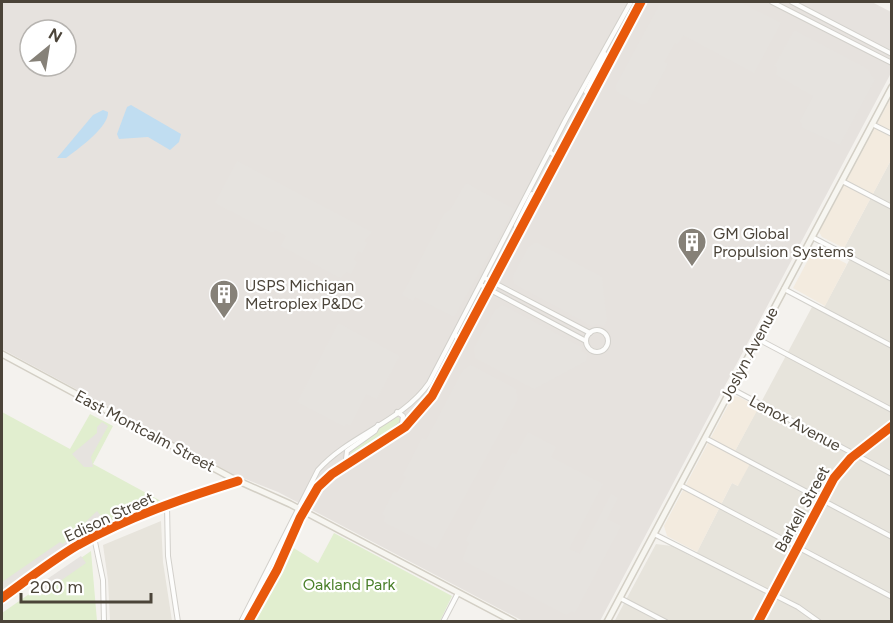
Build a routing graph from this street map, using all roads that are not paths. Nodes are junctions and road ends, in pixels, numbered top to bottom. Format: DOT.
graph roads {
  1 [pos="631,2"];
  2 [pos="641,2"];
  3 [pos="772,2"];
  4 [pos="792,2"];
  5 [pos="606,48"];
  6 [pos="891,54"];
  7 [pos="891,63"];
  8 [pos="891,87"];
  9 [pos="591,98"];
  10 [pos="872,124"];
  11 [pos="891,134"];
  12 [pos="550,152"];
  13 [pos="841,181"];
  14 [pos="534,184"];
  15 [pos="536,200"];
  16 [pos="891,207"];
  17 [pos="520,231"];
  18 [pos="812,236"];
  19 [pos="485,278"];
  20 [pos="891,279"];
  21 [pos="493,282"];
  22 [pos="481,285"];
  23 [pos="784,289"];
  24 [pos="489,290"];
  25 [pos="590,333"];
  26 [pos="455,334"];
  27 [pos="758,338"];
  28 [pos="586,341"];
  29 [pos="891,346"];
  30 [pos="2,354"];
  31 [pos="731,388"];
  32 [pos="432,396"];
  33 [pos="891,410"];
  34 [pos="397,412"];
  35 [pos="379,424"];
  36 [pos="891,426"];
  37 [pos="705,438"];
  38 [pos="855,454"];
  39 [pos="358,459"];
  40 [pos="351,463"];
  41 [pos="891,474"];
  42 [pos="238,481"];
  43 [pos="680,485"];
  44 [pos="822,500"];
  45 [pos="167,506"];
  46 [pos="297,507"];
  47 [pos="304,511"];
  48 [pos="654,534"];
  49 [pos="94,537"];
  50 [pos="891,537"];
  51 [pos="797,547"];
  52 [pos="458,592"];
  53 [pos="772,594"];
  54 [pos="891,597"];
  55 [pos="2,598"];
  56 [pos="620,598"];
  57 [pos="104,621"];
  58 [pos="178,621"];
  59 [pos="241,621"];
  60 [pos="249,621"];
  61 [pos="443,621"];
  62 [pos="514,621"];
  63 [pos="607,621"];
  64 [pos="666,621"];
  65 [pos="758,621"];
  66 [pos="819,621"];
  1 -- 5 [label="street"];
  2 -- 9 [label="street"];
  3 -- 7 [label="street"];
  4 -- 6 [label="street"];
  5 -- 9 [label="street"];
  5 -- 12 [label="street"];
  8 -- 10 [label="main road, Joslyn Avenue"];
  9 -- 15 [label="street"];
  10 -- 11 [label="street"];
  10 -- 13 [label="main road, Joslyn Avenue"];
  12 -- 14 [label="street"];
  12 -- 15 [label="street"];
  13 -- 16 [label="street"];
  13 -- 18 [label="main road, Joslyn Avenue"];
  14 -- 17 [label="street"];
  14 -- 19 [label="street"];
  15 -- 17 [label="street"];
  17 -- 21 [label="street"];
  18 -- 20 [label="street"];
  18 -- 23 [label="main road, Joslyn Avenue"];
  19 -- 21 [label="street"];
  19 -- 22 [label="street"];
  21 -- 24 [label="street"];
  21 -- 25 [label="street"];
  22 -- 24 [label="street"];
  22 -- 26 [label="street"];
  23 -- 27 [label="main road, Joslyn Avenue"];
  23 -- 29 [label="street"];
  24 -- 28 [label="street"];
  24 -- 32 [label="street"];
  25 -- 28 [label="street"];
  25 -- 28 [label="street"];
  26 -- 32 [label="street"];
  26 -- 34 [label="street"];
  27 -- 31 [label="main road, Joslyn Avenue"];
  27 -- 33 [label="street"];
  30 -- 42 [label="main road, East Montcalm Street"];
  31 -- 37 [label="main road, Joslyn Avenue"];
  31 -- 38 [label="street, Lenox Avenue"];
  32 -- 39 [label="street"];
  34 -- 35 [label="street"];
  34 -- 39 [label="street"];
  35 -- 40 [label="street"];
  35 -- 46 [label="street"];
  36 -- 38 [label="street, Barkell Street"];
  37 -- 43 [label="main road, Joslyn Avenue"];
  37 -- 44 [label="street"];
  38 -- 41 [label="street, Lenox Avenue"];
  38 -- 44 [label="street, Barkell Street"];
  39 -- 40 [label="street"];
  40 -- 47 [label="street"];
  42 -- 45 [label="street, Edison Street"];
  42 -- 46 [label="main road, East Montcalm Street"];
  43 -- 48 [label="main road, Joslyn Avenue"];
  43 -- 51 [label="street"];
  44 -- 50 [label="street"];
  44 -- 51 [label="street, Barkell Street"];
  45 -- 49 [label="street, Edison Street"];
  45 -- 58 [label="street"];
  46 -- 47 [label="main road, East Montcalm Street"];
  46 -- 59 [label="street"];
  47 -- 52 [label="main road, East Montcalm Street"];
  47 -- 60 [label="street"];
  48 -- 53 [label="street"];
  48 -- 56 [label="main road, Joslyn Avenue"];
  49 -- 55 [label="street, Edison Street"];
  49 -- 57 [label="street"];
  51 -- 53 [label="street, Barkell Street"];
  51 -- 54 [label="street"];
  52 -- 61 [label="street"];
  52 -- 62 [label="main road, East Montcalm Street"];
  53 -- 65 [label="street, Barkell Street"];
  53 -- 66 [label="street"];
  56 -- 63 [label="main road, Joslyn Avenue"];
  56 -- 64 [label="street"];
}
